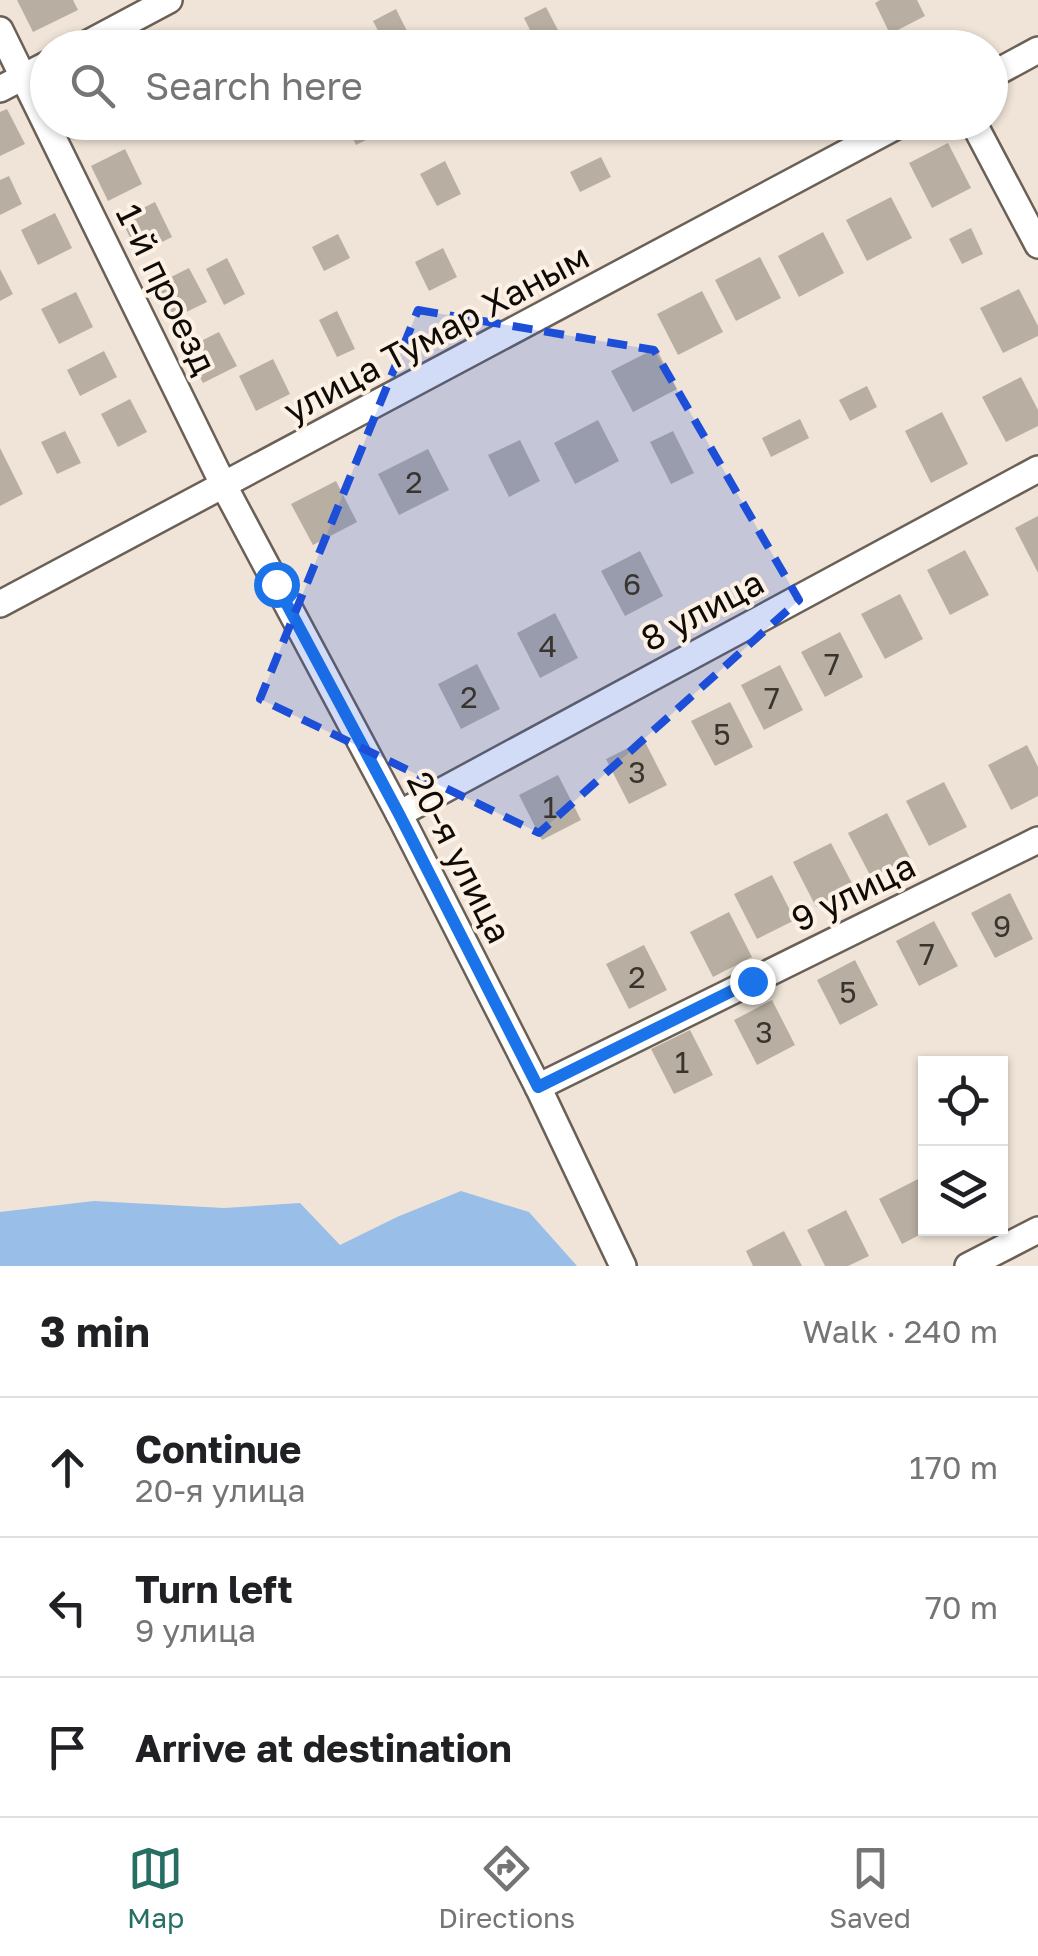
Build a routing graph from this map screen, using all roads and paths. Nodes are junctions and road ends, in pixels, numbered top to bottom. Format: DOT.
graph roads {
  1 [pos="169,0"];
  2 [pos="0,30"];
  3 [pos="113,30"];
  4 [pos="1038,50"];
  5 [pos="30,63"];
  6 [pos="1008,66"];
  7 [pos="30,73"];
  8 [pos="0,89"];
  9 [pos="68,140"];
  10 [pos="870,140"];
  11 [pos="983,140"];
  12 [pos="1038,245"];
  13 [pos="1038,469"];
  14 [pos="224,486"];
  15 [pos="0,604"];
  16 [pos="399,814"];
  17 [pos="1038,840"];
  18 [pos="538,1087"];
  19 [pos="1038,1230"];
  20 [pos="623,1266"];
  21 [pos="968,1266"];
  1 -- 3 [label="street"];
  2 -- 5 [label="street, 1-й проезд"];
  4 -- 6 [label="street"];
  7 -- 8 [label="street"];
  9 -- 14 [label="street, 1-й проезд"];
  10 -- 14 [label="street, улица Тумар Ханым"];
  11 -- 12 [label="street"];
  13 -- 16 [label="street, 8 улица"];
  14 -- 15 [label="street, улица Тумар Ханым"];
  14 -- 16 [label="street, 20-я улица"];
  16 -- 18 [label="street, 20-я улица"];
  17 -- 18 [label="street, 9 улица"];
  18 -- 20 [label="street, 20-я улица"];
  19 -- 21 [label="street"];
}
